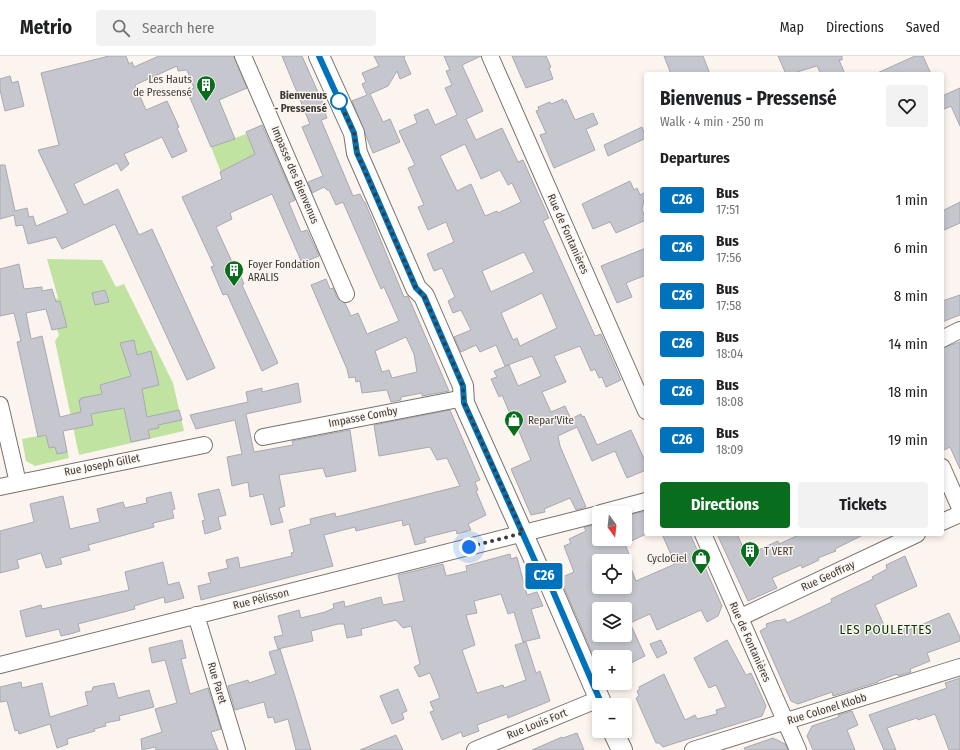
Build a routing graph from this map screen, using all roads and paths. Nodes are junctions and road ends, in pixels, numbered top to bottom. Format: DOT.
graph roads {
  1 [pos="243,56"];
  2 [pos="319,56"];
  3 [pos="490,56"];
  4 [pos="346,294"];
  5 [pos="960,330"];
  6 [pos="944,338"];
  7 [pos="464,398"];
  8 [pos="0,405"];
  9 [pos="644,406"];
  10 [pos="263,437"];
  11 [pos="204,445"];
  12 [pos="944,471"];
  13 [pos="18,483"];
  14 [pos="0,487"];
  15 [pos="644,502"];
  16 [pos="627,506"];
  17 [pos="960,508"];
  18 [pos="960,514"];
  19 [pos="592,515"];
  20 [pos="944,521"];
  21 [pos="523,533"];
  22 [pos="704,536"];
  23 [pos="913,536"];
  24 [pos="196,615"];
  25 [pos="740,618"];
  26 [pos="0,665"];
  27 [pos="960,667"];
  28 [pos="599,698"];
  29 [pos="592,705"];
  30 [pos="785,721"];
  31 [pos="616,738"];
  32 [pos="237,750"];
  33 [pos="475,750"];
  34 [pos="622,750"];
  35 [pos="693,750"];
  36 [pos="798,750"];
  1 -- 4 [label="street, Impasse des Bienvenus"];
  2 -- 7 [label="street"];
  3 -- 9 [label="street, Rue de Fontanières"];
  5 -- 6 [label="street"];
  7 -- 10 [label="street, Impasse Comby"];
  7 -- 21 [label="street"];
  8 -- 13 [label="street"];
  11 -- 13 [label="street, Rue Joseph Gillet"];
  12 -- 17 [label="street"];
  13 -- 14 [label="street, Rue Joseph Gillet"];
  15 -- 16 [label="street, Rue Pélisson"];
  18 -- 20 [label="street"];
  19 -- 21 [label="street, Rue Pélisson"];
  21 -- 24 [label="street, Rue Pélisson"];
  21 -- 28 [label="street"];
  22 -- 25 [label="street, Rue de Fontanières"];
  23 -- 25 [label="street, Rue Geoffray"];
  24 -- 26 [label="street, Rue Pélisson"];
  24 -- 32 [label="street, Rue Paret"];
  25 -- 30 [label="street, Rue de Fontanières"];
  27 -- 30 [label="street, Rue Colonel Klobb"];
  29 -- 33 [label="street, Rue Louis Fort"];
  30 -- 35 [label="street, Rue Colonel Klobb"];
  30 -- 36 [label="street, Rue de Fontanières"];
  31 -- 34 [label="street"];
}
